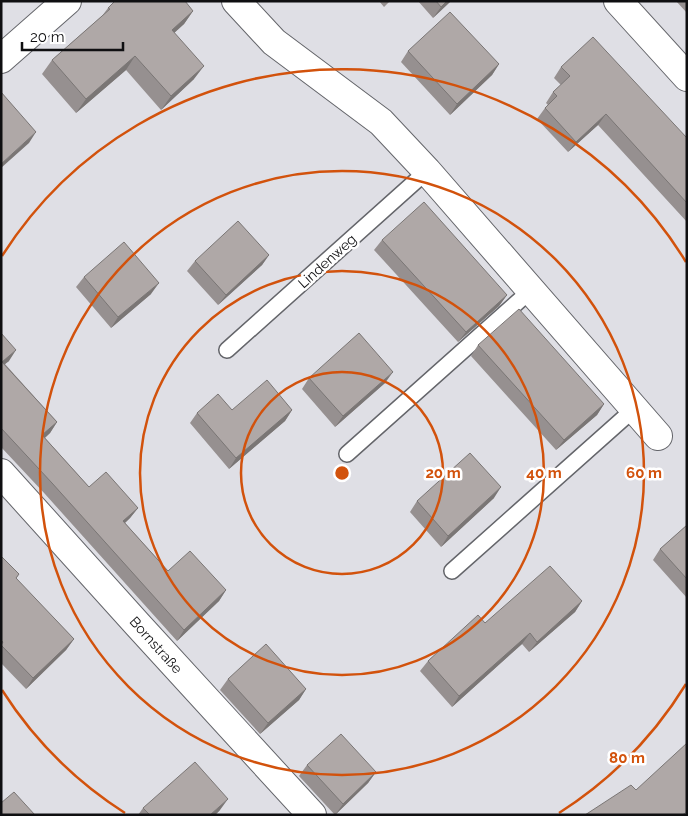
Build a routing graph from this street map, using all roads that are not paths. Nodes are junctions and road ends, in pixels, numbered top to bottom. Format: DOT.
graph roads {
  1 [pos="67,1"];
  2 [pos="236,1"];
  3 [pos="618,1"];
  4 [pos="1,59"];
  5 [pos="687,77"];
  6 [pos="427,171"];
  7 [pos="530,291"];
  8 [pos="227,350"];
  9 [pos="634,409"];
  10 [pos="658,436"];
  11 [pos="347,454"];
  12 [pos="1,473"];
  13 [pos="452,571"];
  14 [pos="312,815"];
  1 -- 4 [label="street"];
  2 -- 6 [label="street"];
  3 -- 5 [label="street"];
  6 -- 7 [label="street"];
  6 -- 8 [label="lane, Lindenweg"];
  7 -- 9 [label="street"];
  7 -- 11 [label="lane"];
  9 -- 10 [label="street"];
  9 -- 13 [label="lane"];
  12 -- 14 [label="street, Bornstraße"];
}
